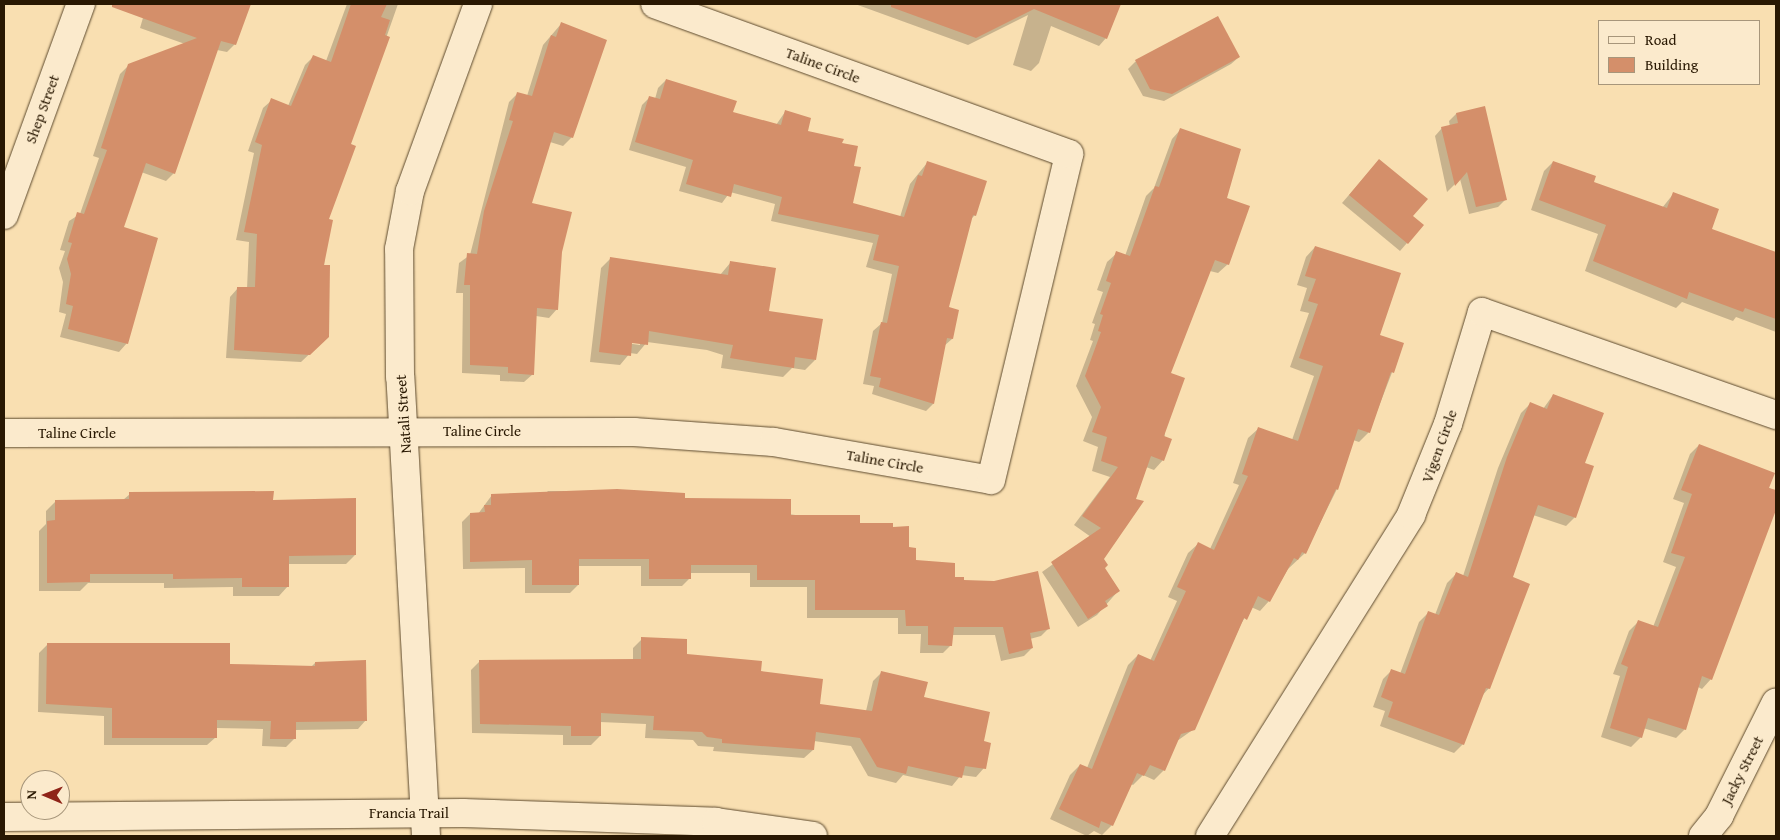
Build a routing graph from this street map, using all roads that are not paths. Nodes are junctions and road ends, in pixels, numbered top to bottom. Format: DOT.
graph roads {
  1 [pos="81,4"];
  2 [pos="478,4"];
  3 [pos="655,4"];
  4 [pos="4,215"];
  5 [pos="1776,415"];
  6 [pos="404,430"];
  7 [pos="4,433"];
  8 [pos="1776,702"];
  9 [pos="4,817"];
  10 [pos="426,825"];
  11 [pos="813,836"];
  12 [pos="1210,836"];
  13 [pos="1703,836"];
  1 -- 4 [label="street, Shep Street"];
  2 -- 6 [label="street, Natali Street"];
  3 -- 6 [label="street, Taline Circle"];
  5 -- 12 [label="street, Vigen Circle"];
  6 -- 7 [label="street, Taline Circle"];
  6 -- 10 [label="street, Natali Street"];
  8 -- 13 [label="street, Jacky Street"];
  9 -- 10 [label="street, Francia Trail"];
  10 -- 11 [label="street, Francia Trail"];
}
